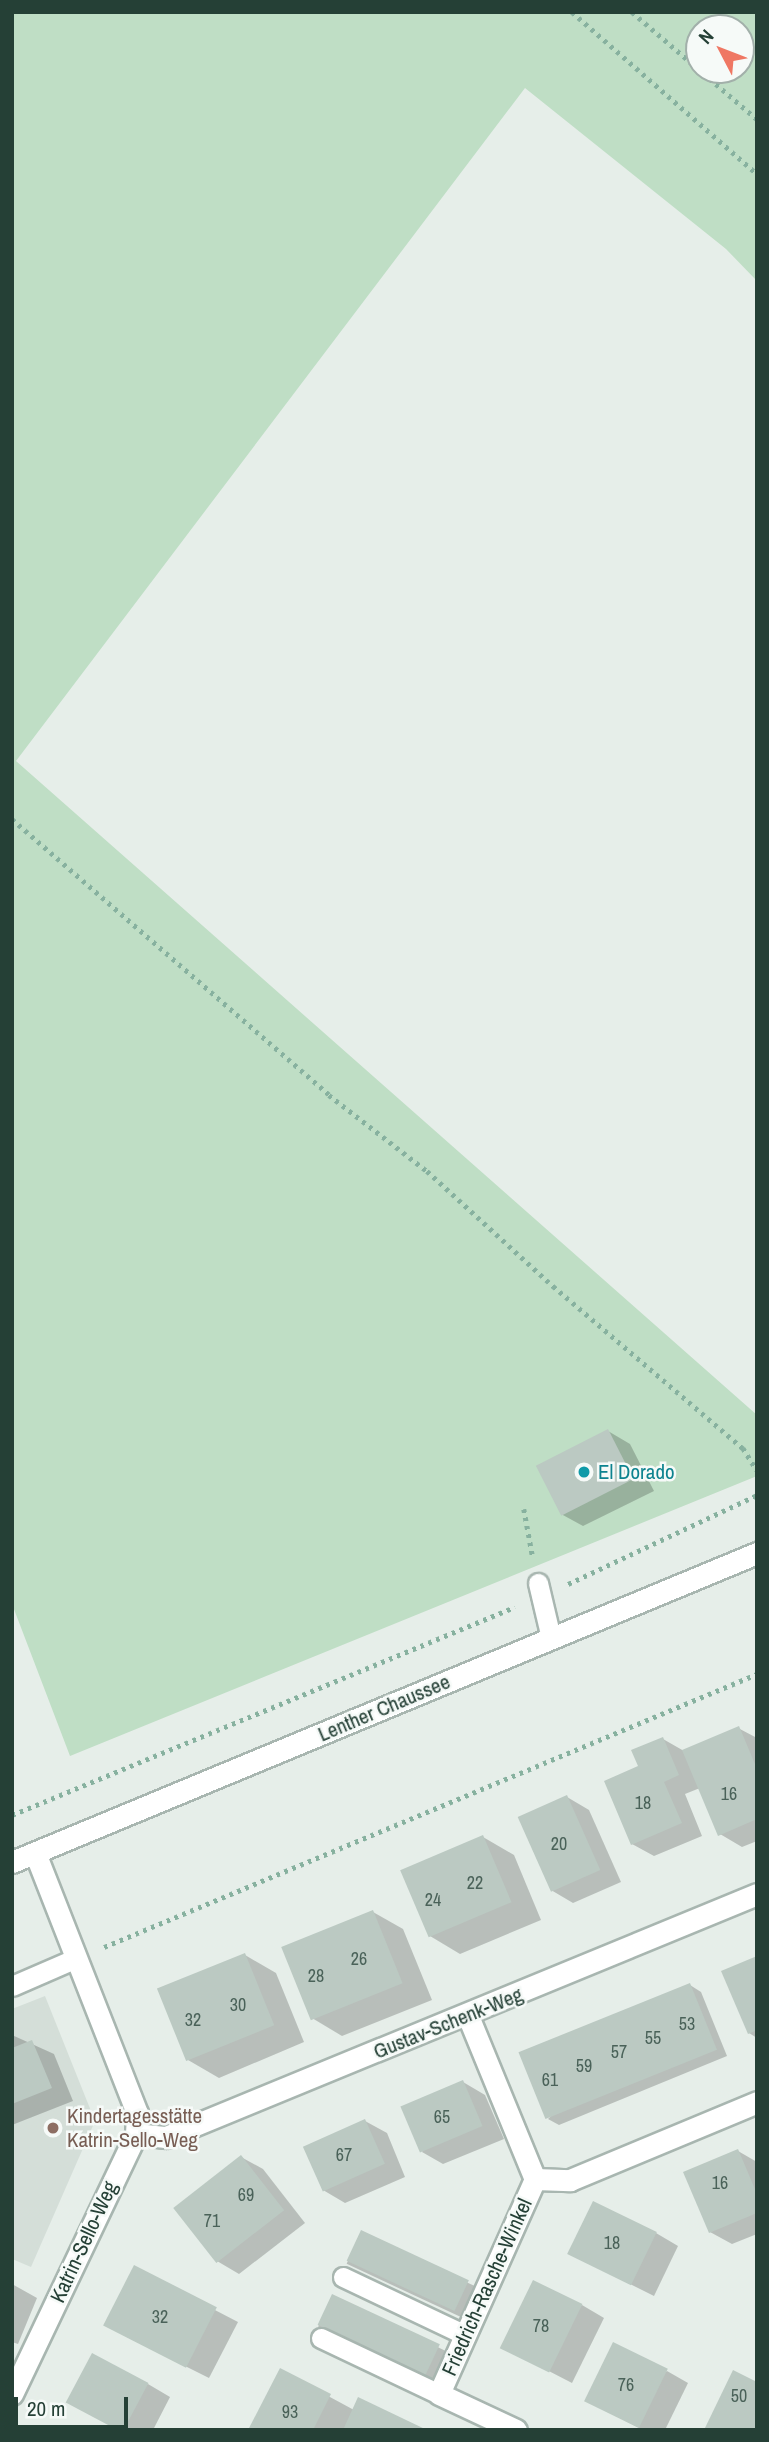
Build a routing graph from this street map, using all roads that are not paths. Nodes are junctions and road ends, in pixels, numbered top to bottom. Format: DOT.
graph roads {
  1 [pos="757,1553"];
  2 [pos="539,1590"];
  3 [pos="551,1638"];
  4 [pos="34,1853"];
  5 [pos="12,1862"];
  6 [pos="757,1894"];
  7 [pos="75,1959"];
  8 [pos="12,1986"];
  9 [pos="467,2016"];
  10 [pos="757,2102"];
  11 [pos="135,2134"];
  12 [pos="535,2179"];
  13 [pos="343,2277"];
  14 [pos="466,2336"];
  15 [pos="321,2338"];
  16 [pos="12,2394"];
  17 [pos="439,2394"];
  18 [pos="516,2430"];
  1 -- 3 [label="street, Lenther Chaussee"];
  2 -- 3 [label="lane"];
  3 -- 4 [label="street, Lenther Chaussee"];
  4 -- 5 [label="street, Lenther Chaussee"];
  4 -- 7 [label="street"];
  6 -- 9 [label="street, Gustav-Schenk-Weg"];
  7 -- 8 [label="lane"];
  7 -- 11 [label="street"];
  9 -- 11 [label="street, Gustav-Schenk-Weg"];
  9 -- 12 [label="street, Friedrich-Rasche-Winkel"];
  10 -- 12 [label="street, Friedrich-Rasche-Winkel"];
  11 -- 16 [label="street, Katrin-Sello-Weg"];
  12 -- 14 [label="street, Friedrich-Rasche-Winkel"];
  13 -- 14 [label="lane"];
  14 -- 17 [label="street, Friedrich-Rasche-Winkel"];
  15 -- 17 [label="lane"];
  17 -- 18 [label="street, Friedrich-Rasche-Winkel"];
}
